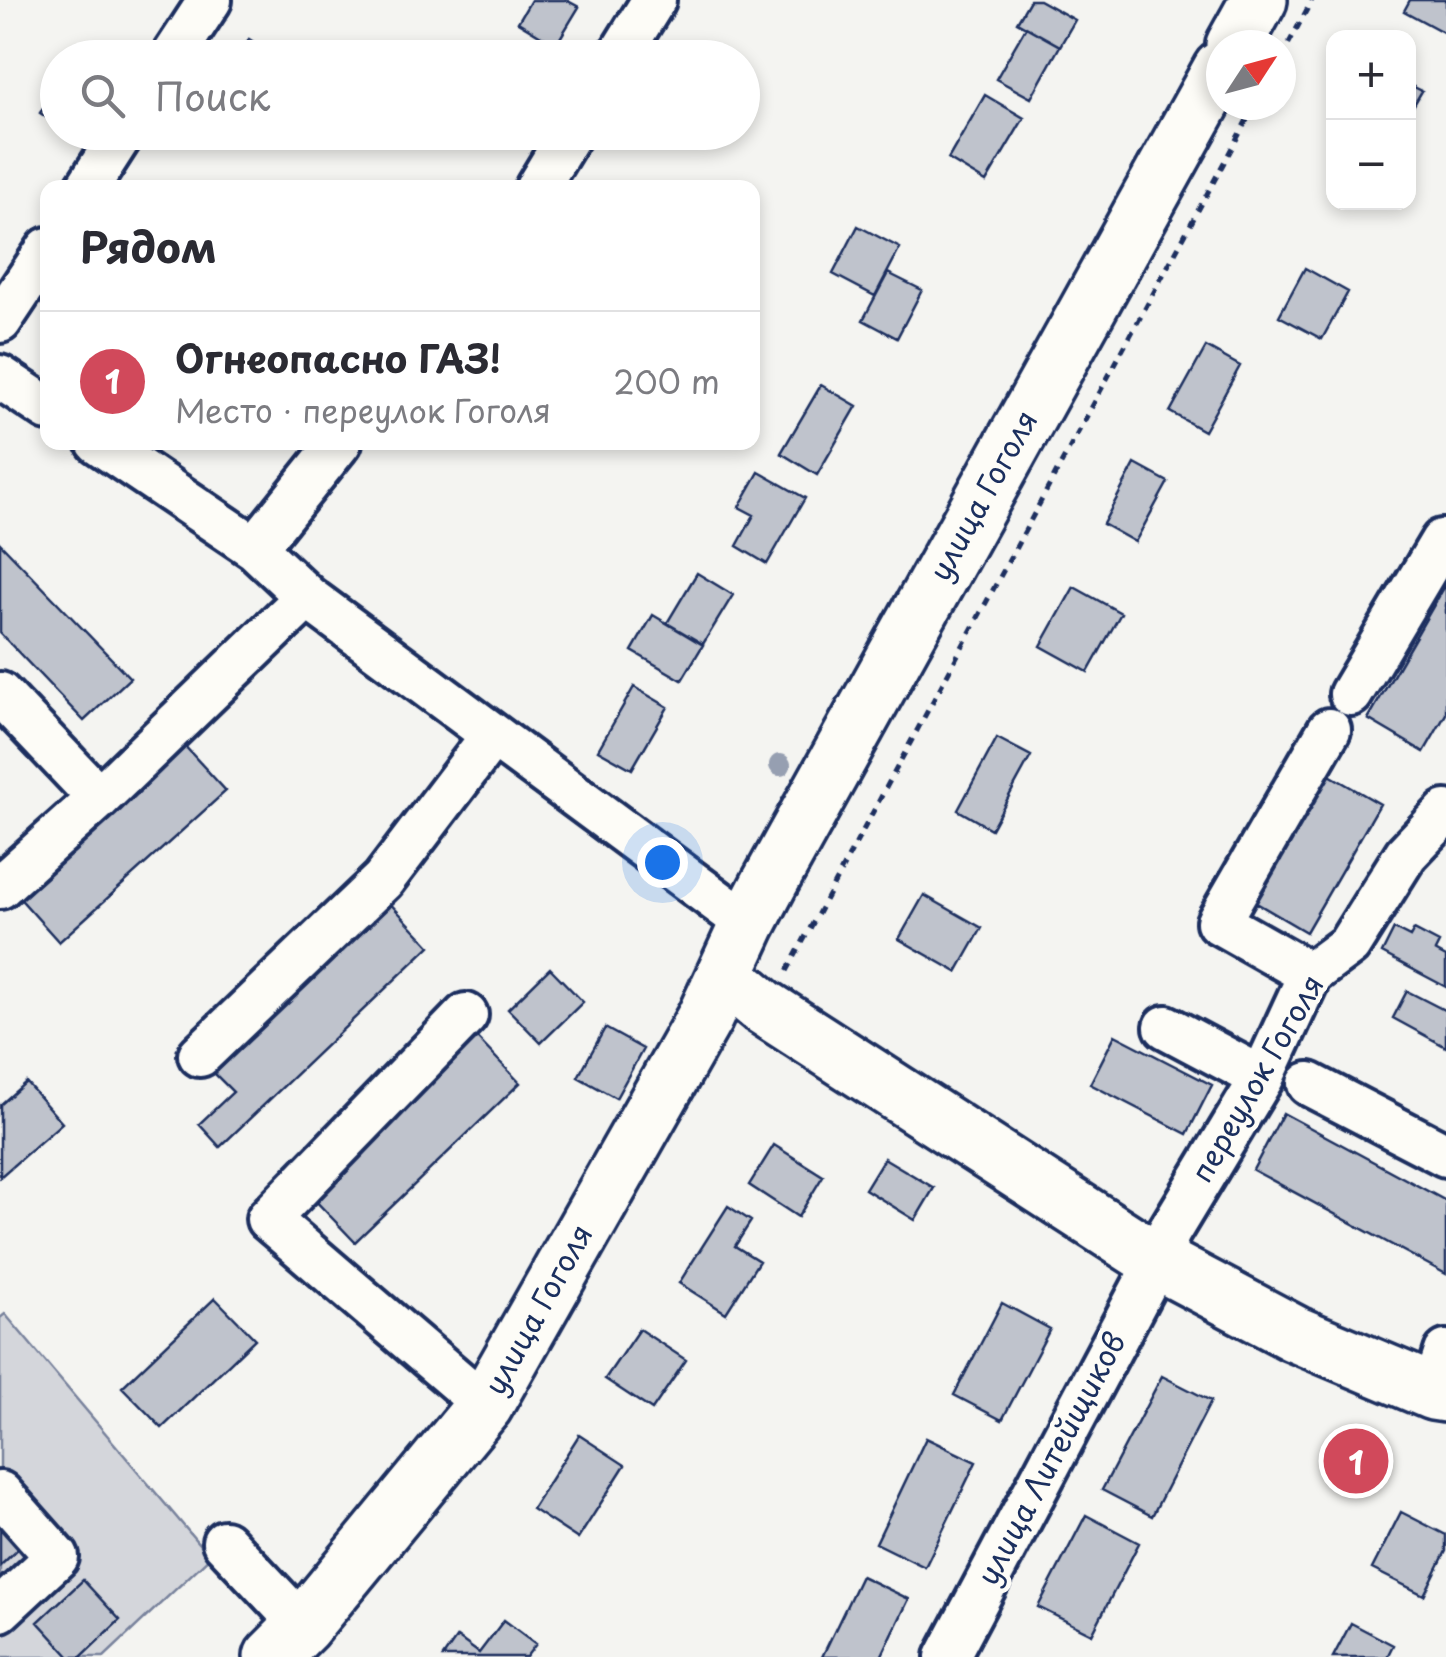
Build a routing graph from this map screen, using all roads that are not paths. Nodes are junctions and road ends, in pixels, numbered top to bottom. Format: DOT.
graph roads {
  1 [pos="210,0"];
  2 [pos="654,0"];
  3 [pos="1259,0"];
  4 [pos="1242,30"];
  5 [pos="184,40"];
  6 [pos="629,40"];
  7 [pos="1206,95"];
  8 [pos="112,150"];
  9 [pos="560,150"];
  10 [pos="93,180"];
  11 [pos="542,180"];
  12 [pos="40,261"];
  13 [pos="0,322"];
  14 [pos="0,377"];
  15 [pos="40,404"];
  16 [pos="110,450"];
  17 [pos="334,450"];
  18 [pos="1446,543"];
  19 [pos="255,548"];
  20 [pos="307,598"];
  21 [pos="0,694"];
  22 [pos="493,735"];
  23 [pos="100,798"];
  24 [pos="1446,812"];
  25 [pos="0,887"];
  26 [pos="748,924"];
  27 [pos="1310,974"];
  28 [pos="726,976"];
  29 [pos="466,1015"];
  30 [pos="1166,1027"];
  31 [pos="200,1055"];
  32 [pos="1262,1078"];
  33 [pos="1309,1084"];
  34 [pos="1446,1155"];
  35 [pos="1157,1262"];
  36 [pos="1442,1379"];
  37 [pos="486,1405"];
  38 [pos="0,1493"];
  39 [pos="224,1542"];
  40 [pos="0,1610"];
  41 [pos="288,1641"];
  42 [pos="947,1657"];
  1 -- 5 [label="street"];
  2 -- 6 [label="street"];
  3 -- 4 [label="main road"];
  7 -- 26 [label="main road, улица Гоголя"];
  8 -- 10 [label="street"];
  9 -- 11 [label="street"];
  12 -- 13 [label="street"];
  14 -- 15 [label="street"];
  16 -- 19 [label="street"];
  17 -- 19 [label="street"];
  18 -- 27 [label="street"];
  19 -- 20 [label="street"];
  20 -- 22 [label="street"];
  20 -- 23 [label="street"];
  21 -- 23 [label="street"];
  22 -- 26 [label="street"];
  22 -- 31 [label="street"];
  23 -- 25 [label="street"];
  24 -- 27 [label="street, переулок Гоголя"];
  26 -- 28 [label="main road, улица Гоголя"];
  27 -- 32 [label="street, переулок Гоголя"];
  28 -- 35 [label="main road"];
  28 -- 37 [label="main road, улица Гоголя"];
  29 -- 37 [label="street"];
  30 -- 32 [label="street"];
  32 -- 35 [label="street, переулок Гоголя"];
  33 -- 34 [label="street"];
  35 -- 36 [label="main road"];
  35 -- 42 [label="street, улица Литейщиков"];
  37 -- 41 [label="main road, улица Гоголя"];
  38 -- 40 [label="street"];
  39 -- 41 [label="street"];
}
